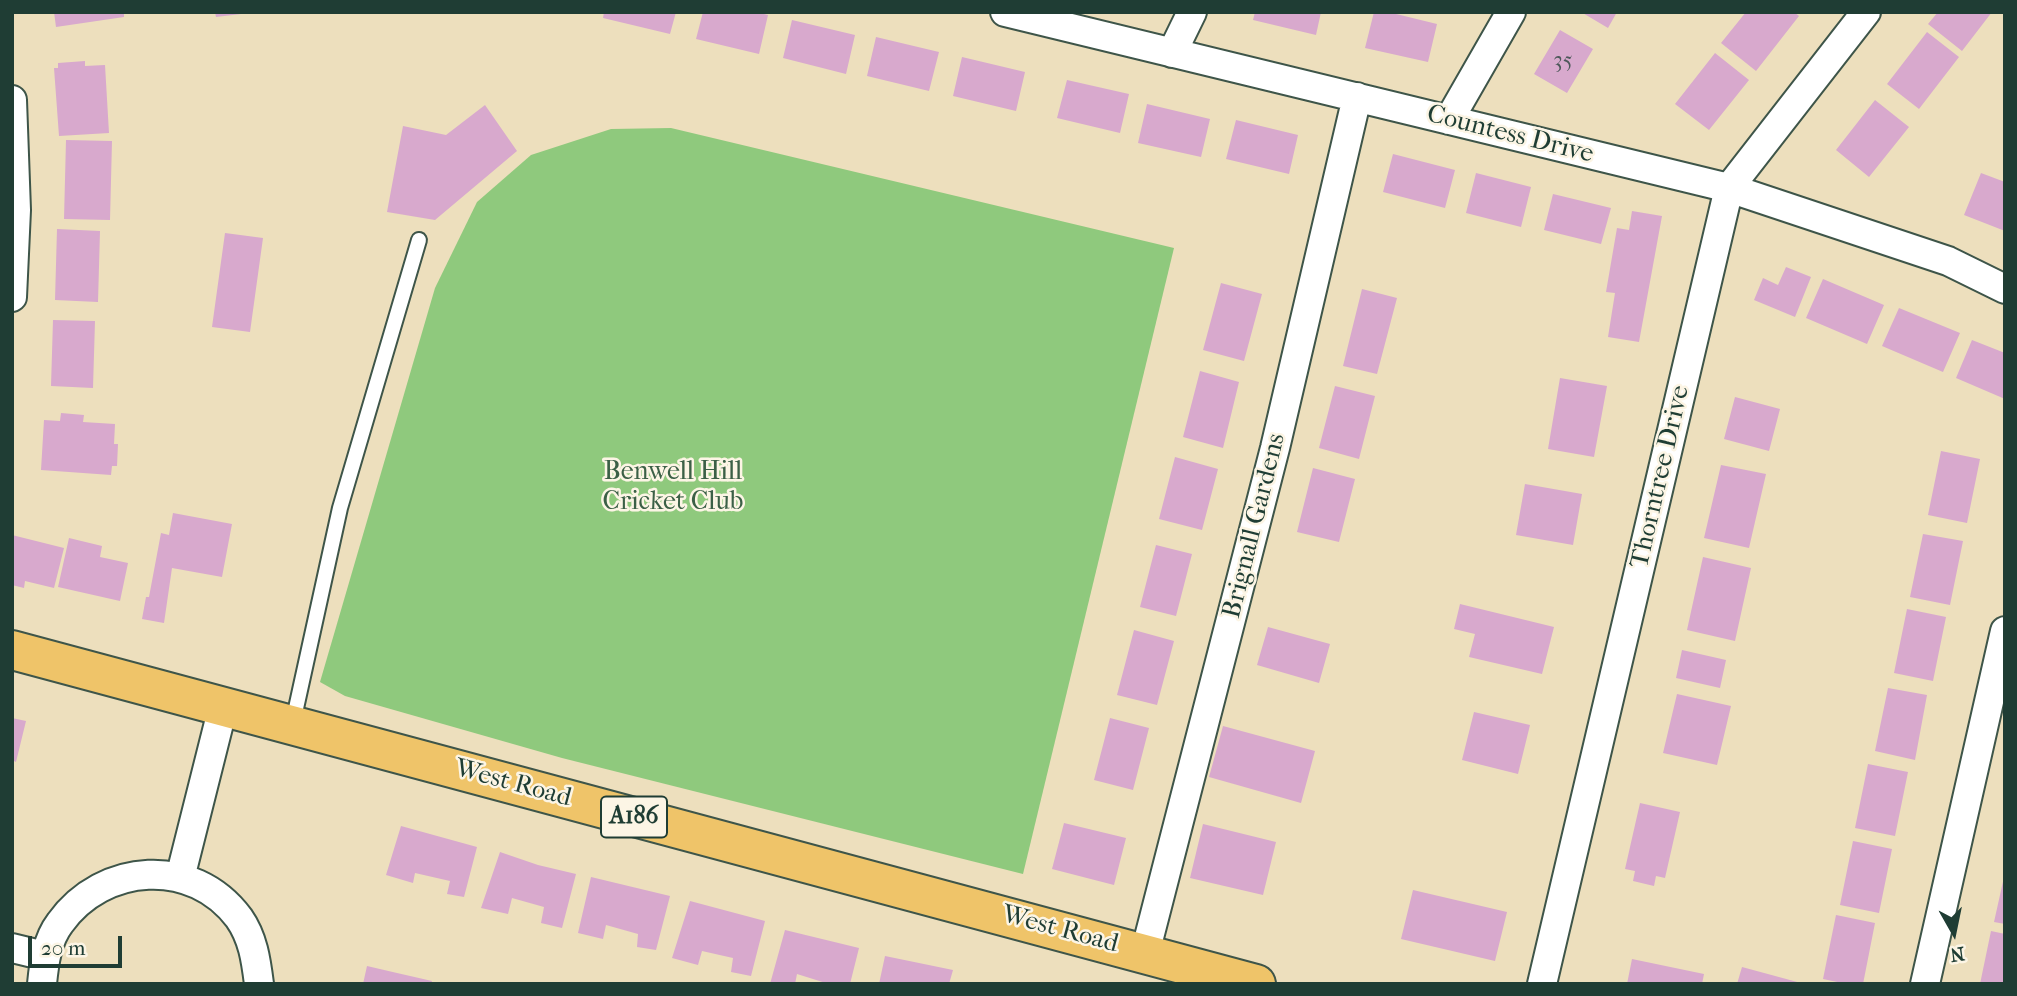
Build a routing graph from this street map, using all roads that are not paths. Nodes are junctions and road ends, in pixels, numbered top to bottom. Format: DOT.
graph roads {
  1 [pos="1005,12"];
  2 [pos="1192,12"];
  3 [pos="1511,12"];
  4 [pos="1866,12"];
  5 [pos="1172,53"];
  6 [pos="1357,97"];
  7 [pos="12,100"];
  8 [pos="1449,120"];
  9 [pos="1728,188"];
  10 [pos="419,240"];
  11 [pos="2005,289"];
  12 [pos="12,297"];
  13 [pos="2005,631"];
  14 [pos="12,650"];
  15 [pos="223,707"];
  16 [pos="292,725"];
  17 [pos="180,878"];
  18 [pos="12,948"];
  19 [pos="1145,953"];
  20 [pos="43,970"];
  21 [pos="259,984"];
  22 [pos="1256,984"];
  23 [pos="1542,984"];
  24 [pos="1925,984"];
  1 -- 5 [label="street, Countess Drive"];
  2 -- 5 [label="street"];
  3 -- 8 [label="street"];
  4 -- 9 [label="street, Thorntree Drive"];
  5 -- 6 [label="street, Countess Drive"];
  6 -- 8 [label="street, Countess Drive"];
  6 -- 19 [label="street, Brignall Gardens"];
  7 -- 12 [label="street"];
  8 -- 9 [label="street, Countess Drive"];
  9 -- 11 [label="street, Countess Drive"];
  9 -- 23 [label="street, Thorntree Drive"];
  10 -- 16 [label="lane"];
  13 -- 24 [label="street"];
  14 -- 15 [label="main road, West Road / A186"];
  15 -- 16 [label="main road, West Road / A186"];
  15 -- 17 [label="street"];
  16 -- 19 [label="main road, West Road / A186"];
  17 -- 20 [label="street"];
  17 -- 21 [label="street"];
  18 -- 20 [label="street"];
  19 -- 22 [label="main road, West Road / A186"];
}
